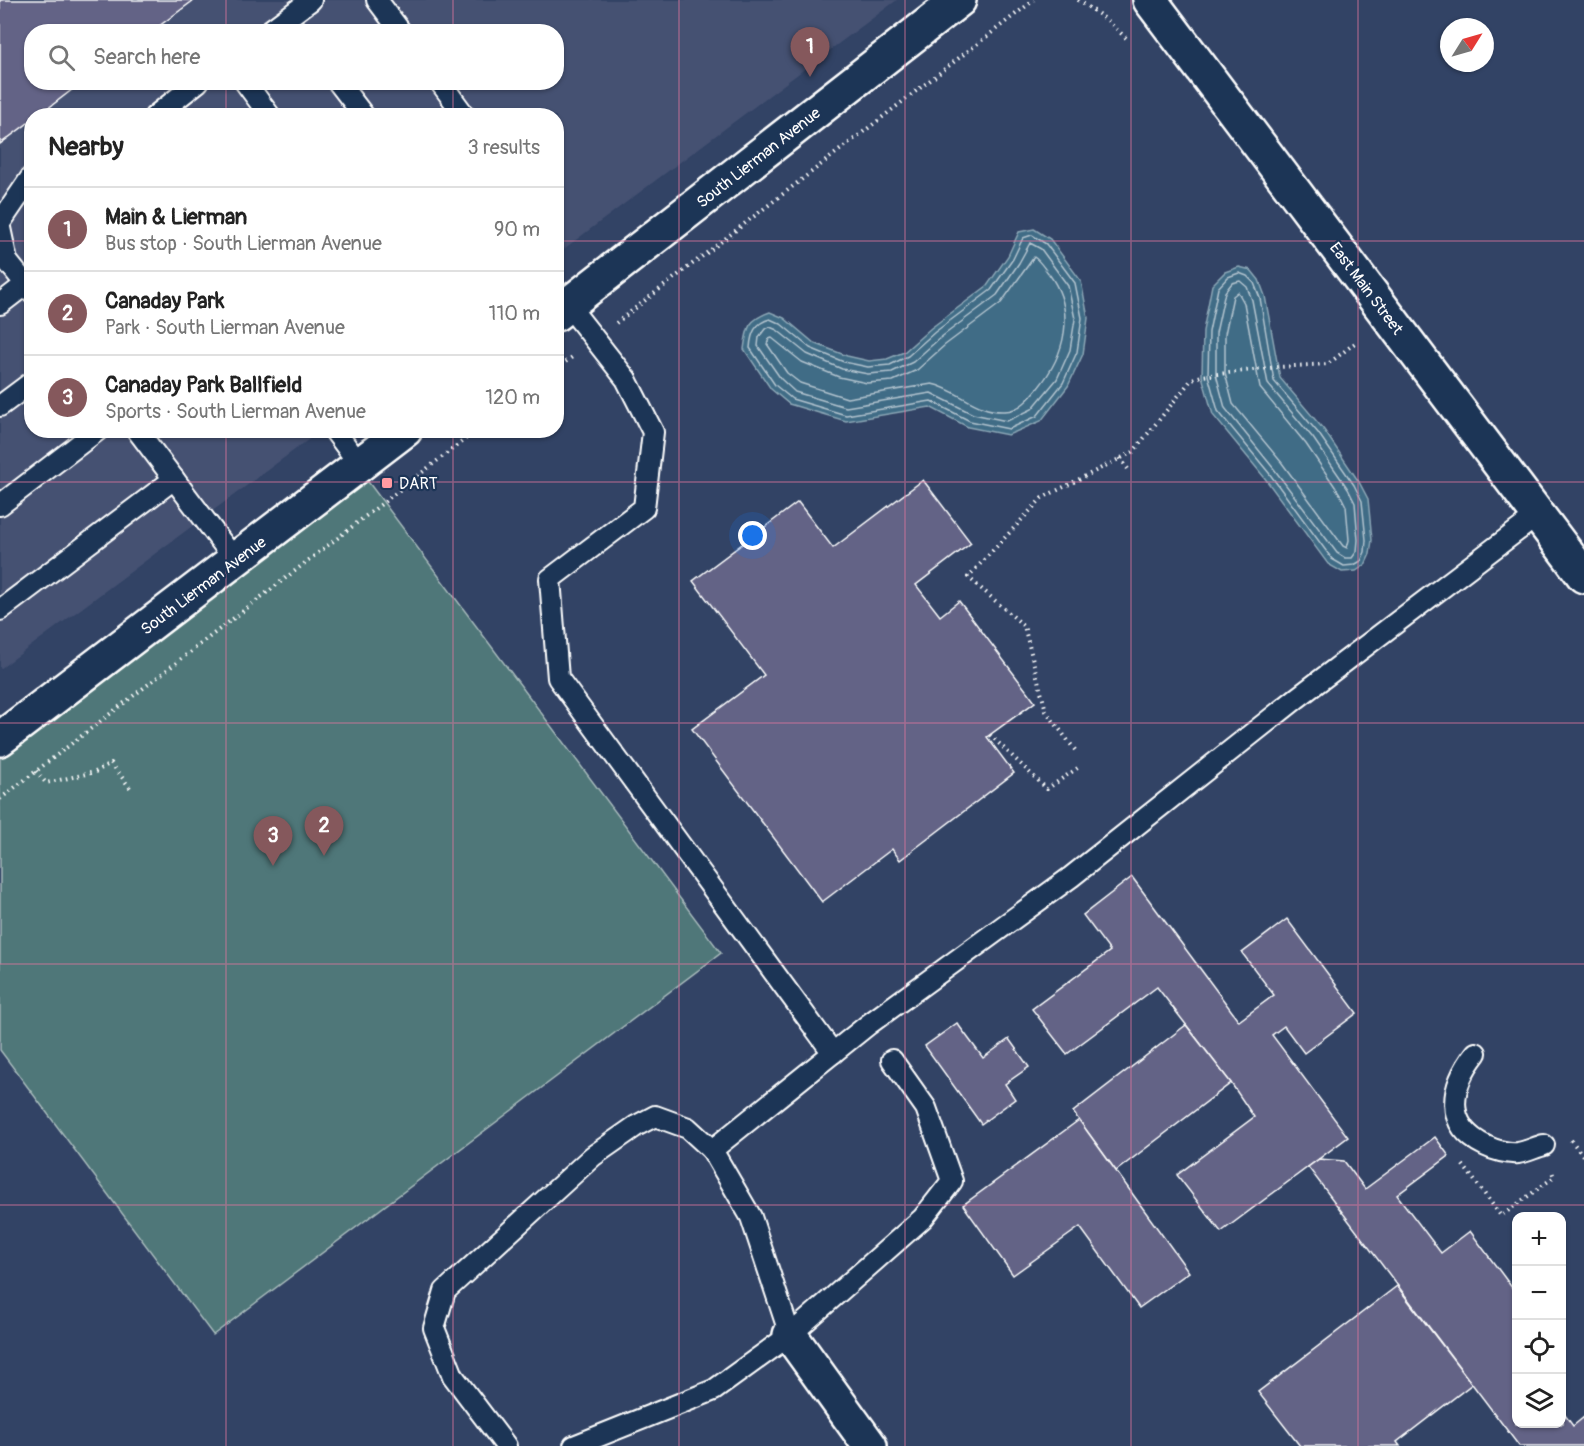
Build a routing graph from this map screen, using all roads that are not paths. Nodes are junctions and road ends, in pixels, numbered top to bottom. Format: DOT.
graph roads {
  1 [pos="311,0"];
  2 [pos="377,0"];
  3 [pos="959,0"];
  4 [pos="1150,0"];
  5 [pos="294,24"];
  6 [pos="395,24"];
  7 [pos="188,90"];
  8 [pos="251,90"];
  9 [pos="344,90"];
  10 [pos="446,90"];
  11 [pos="167,108"];
  12 [pos="264,108"];
  13 [pos="358,108"];
  14 [pos="459,108"];
  15 [pos="24,188"];
  16 [pos="0,223"];
  17 [pos="0,228"];
  18 [pos="24,282"];
  19 [pos="24,291"];
  20 [pos="0,304"];
  21 [pos="564,307"];
  22 [pos="564,311"];
  23 [pos="24,388"];
  24 [pos="0,406"];
  25 [pos="88,438"];
  26 [pos="142,438"];
  27 [pos="340,438"];
  28 [pos="395,438"];
  29 [pos="360,465"];
  30 [pos="174,479"];
  31 [pos="0,505"];
  32 [pos="1538,515"];
  33 [pos="236,560"];
  34 [pos="1584,576"];
  35 [pos="0,610"];
  36 [pos="0,739"];
  37 [pos="833,1053"];
  38 [pos="1476,1053"];
  39 [pos="892,1060"];
  40 [pos="1544,1145"];
  41 [pos="712,1149"];
  42 [pos="790,1335"];
  43 [pos="506,1446"];
  44 [pos="574,1446"];
  45 [pos="870,1446"];
  1 -- 5 [label="lane"];
  2 -- 6 [label="lane"];
  3 -- 21 [label="street, South Lierman Avenue"];
  4 -- 32 [label="street, East Main Street"];
  7 -- 11 [label="lane"];
  8 -- 12 [label="lane"];
  9 -- 13 [label="lane"];
  10 -- 14 [label="lane"];
  15 -- 16 [label="lane"];
  17 -- 18 [label="lane"];
  19 -- 20 [label="lane"];
  22 -- 37 [label="lane"];
  23 -- 24 [label="lane"];
  25 -- 31 [label="lane"];
  26 -- 30 [label="lane"];
  27 -- 29 [label="lane"];
  28 -- 29 [label="street, South Lierman Avenue"];
  29 -- 33 [label="street, South Lierman Avenue"];
  30 -- 33 [label="lane"];
  30 -- 35 [label="lane"];
  32 -- 34 [label="street, East Main Street"];
  32 -- 37 [label="lane"];
  33 -- 36 [label="street, South Lierman Avenue"];
  37 -- 41 [label="lane"];
  38 -- 40 [label="lane"];
  39 -- 42 [label="lane"];
  41 -- 42 [label="lane"];
  41 -- 43 [label="lane"];
  42 -- 44 [label="lane"];
  42 -- 45 [label="street"];
}
